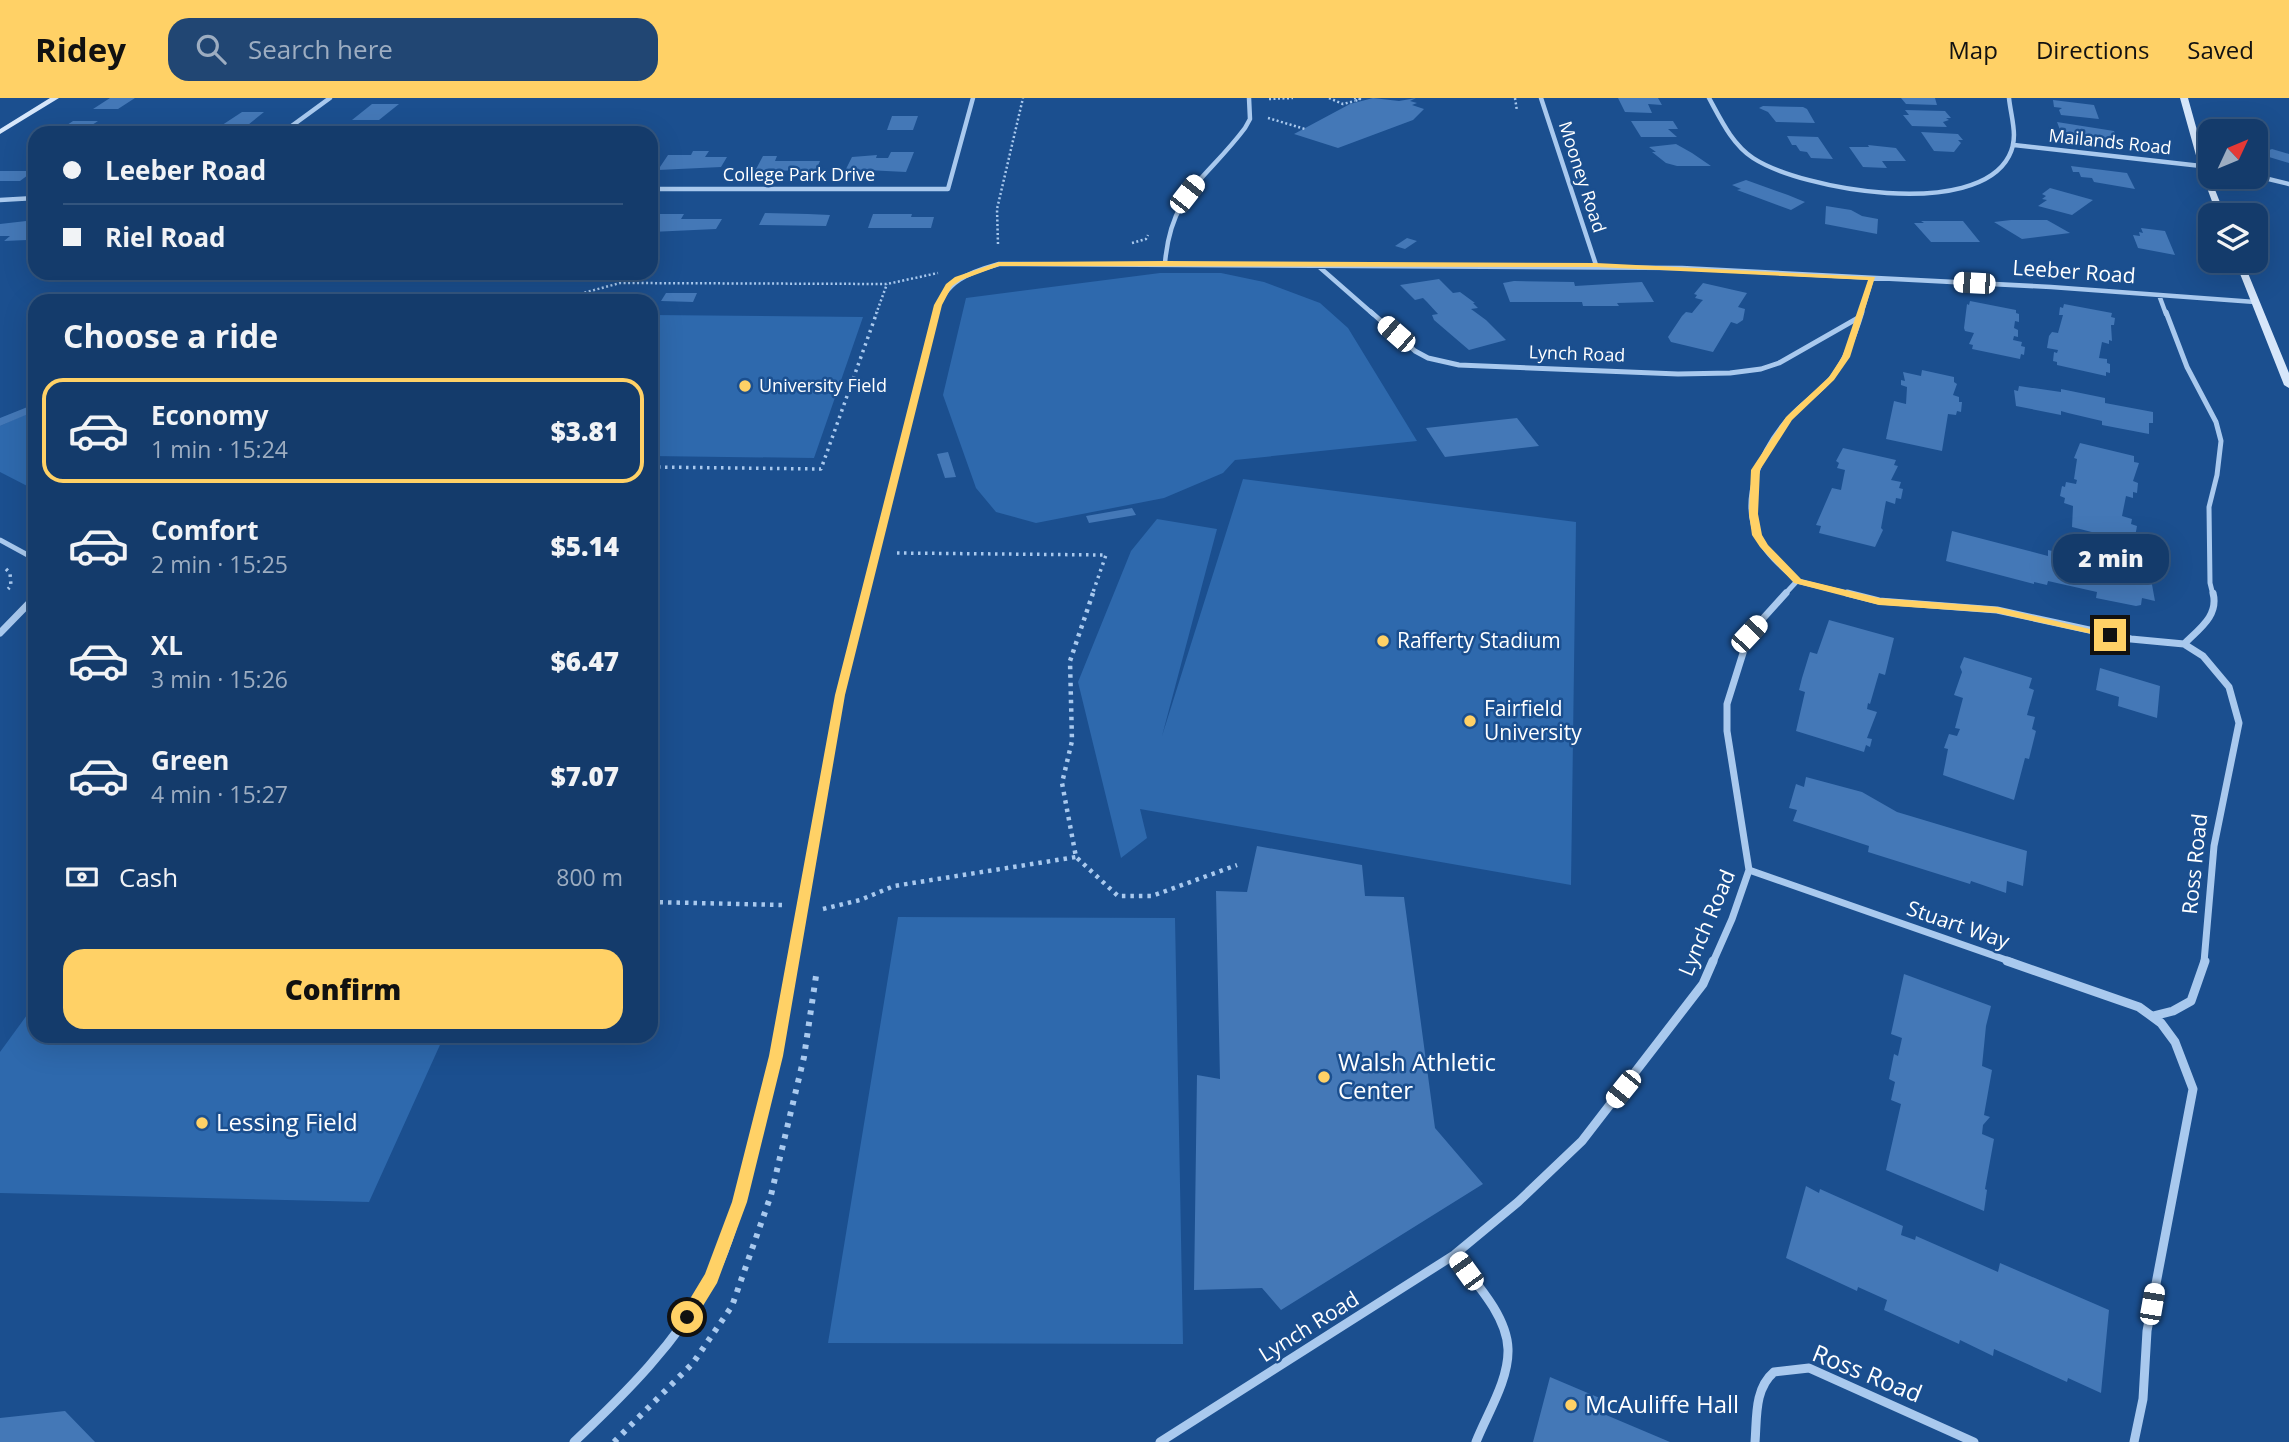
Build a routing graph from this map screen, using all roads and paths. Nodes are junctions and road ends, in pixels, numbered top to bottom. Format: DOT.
graph roads {
  1 [pos="55,98"];
  2 [pos="330,98"];
  3 [pos="972,98"];
  4 [pos="1023,98"];
  5 [pos="1249,98"];
  6 [pos="1293,98"];
  7 [pos="1329,98"];
  8 [pos="1515,98"];
  9 [pos="1541,98"];
  10 [pos="1709,98"];
  11 [pos="2009,98"];
  12 [pos="2183,98"];
  13 [pos="1355,101"];
  14 [pos="1517,111"];
  15 [pos="1260,113"];
  16 [pos="1250,115"];
  17 [pos="292,126"];
  18 [pos="1304,129"];
  19 [pos="0,132"];
  20 [pos="2198,141"];
  21 [pos="2014,145"];
  22 [pos="2198,166"];
  23 [pos="2268,179"];
  24 [pos="2289,184"];
  25 [pos="658,189"];
  26 [pos="28,198"];
  27 [pos="0,200"];
  28 [pos="1149,233"];
  29 [pos="1133,242"];
  30 [pos="1165,263"];
  31 [pos="999,264"];
  32 [pos="1317,265"];
  33 [pos="1596,265"];
  34 [pos="2244,273"];
  35 [pos="964,276"];
  36 [pos="1872,278"];
  37 [pos="887,284"];
  38 [pos="580,294"];
  39 [pos="2159,295"];
  40 [pos="2255,302"];
  41 [pos="1858,318"];
  42 [pos="2289,385"];
  43 [pos="658,467"];
  44 [pos="0,540"];
  45 [pos="897,553"];
  46 [pos="28,555"];
  47 [pos="0,564"];
  48 [pos="1797,581"];
  49 [pos="6,593"];
  50 [pos="28,604"];
  51 [pos="0,633"];
  52 [pos="2184,644"];
  53 [pos="1076,857"];
  54 [pos="1237,865"];
  55 [pos="1749,870"];
  56 [pos="658,902"];
  57 [pos="803,906"];
  58 [pos="2153,1016"];
  59 [pos="1454,1255"];
  60 [pos="574,1442"];
  61 [pos="1160,1442"];
  62 [pos="1476,1442"];
  63 [pos="1755,1442"];
  64 [pos="1974,1442"];
  65 [pos="2134,1442"];
  1 -- 19 [label="main road"];
  2 -- 17 [label="street"];
  3 -- 25 [label="street, College Park Drive"];
  4 -- 31 [label="path"];
  5 -- 16 [label="street"];
  6 -- 15 [label="path"];
  7 -- 13 [label="path"];
  8 -- 14 [label="path"];
  9 -- 33 [label="street, Mooney Road"];
  10 -- 21 [label="street"];
  11 -- 21 [label="street"];
  12 -- 20 [label="main road"];
  15 -- 16 [label="path"];
  15 -- 18 [label="path"];
  16 -- 30 [label="street"];
  21 -- 22 [label="street, Mailands Road"];
  23 -- 24 [label="street"];
  26 -- 27 [label="street"];
  28 -- 29 [label="path"];
  30 -- 31 [label="street, Leeber Road"];
  30 -- 32 [label="street, Leeber Road"];
  31 -- 35 [label="street, Leeber Road"];
  32 -- 33 [label="street, Leeber Road"];
  32 -- 41 [label="street, Lynch Road"];
  33 -- 36 [label="street, Leeber Road"];
  34 -- 40 [label="main road"];
  35 -- 37 [label="path"];
  35 -- 57 [label="street, Leeber Road"];
  36 -- 39 [label="street, Leeber Road"];
  36 -- 41 [label="street"];
  37 -- 38 [label="path"];
  37 -- 43 [label="path"];
  39 -- 40 [label="street, Leeber Road"];
  39 -- 52 [label="street"];
  40 -- 42 [label="main road"];
  41 -- 48 [label="street"];
  44 -- 46 [label="street"];
  45 -- 53 [label="path"];
  47 -- 49 [label="path"];
  48 -- 52 [label="street"];
  48 -- 55 [label="street, Lynch Road"];
  50 -- 51 [label="street"];
  52 -- 58 [label="street, Ross Road"];
  53 -- 54 [label="path"];
  53 -- 57 [label="path"];
  55 -- 58 [label="street, Stuart Way"];
  55 -- 59 [label="street, Lynch Road"];
  56 -- 57 [label="path"];
  57 -- 60 [label="street, Leeber Road"];
  58 -- 65 [label="street"];
  59 -- 61 [label="street, Lynch Road"];
  59 -- 62 [label="street"];
  63 -- 64 [label="street, Ross Road"];
}
